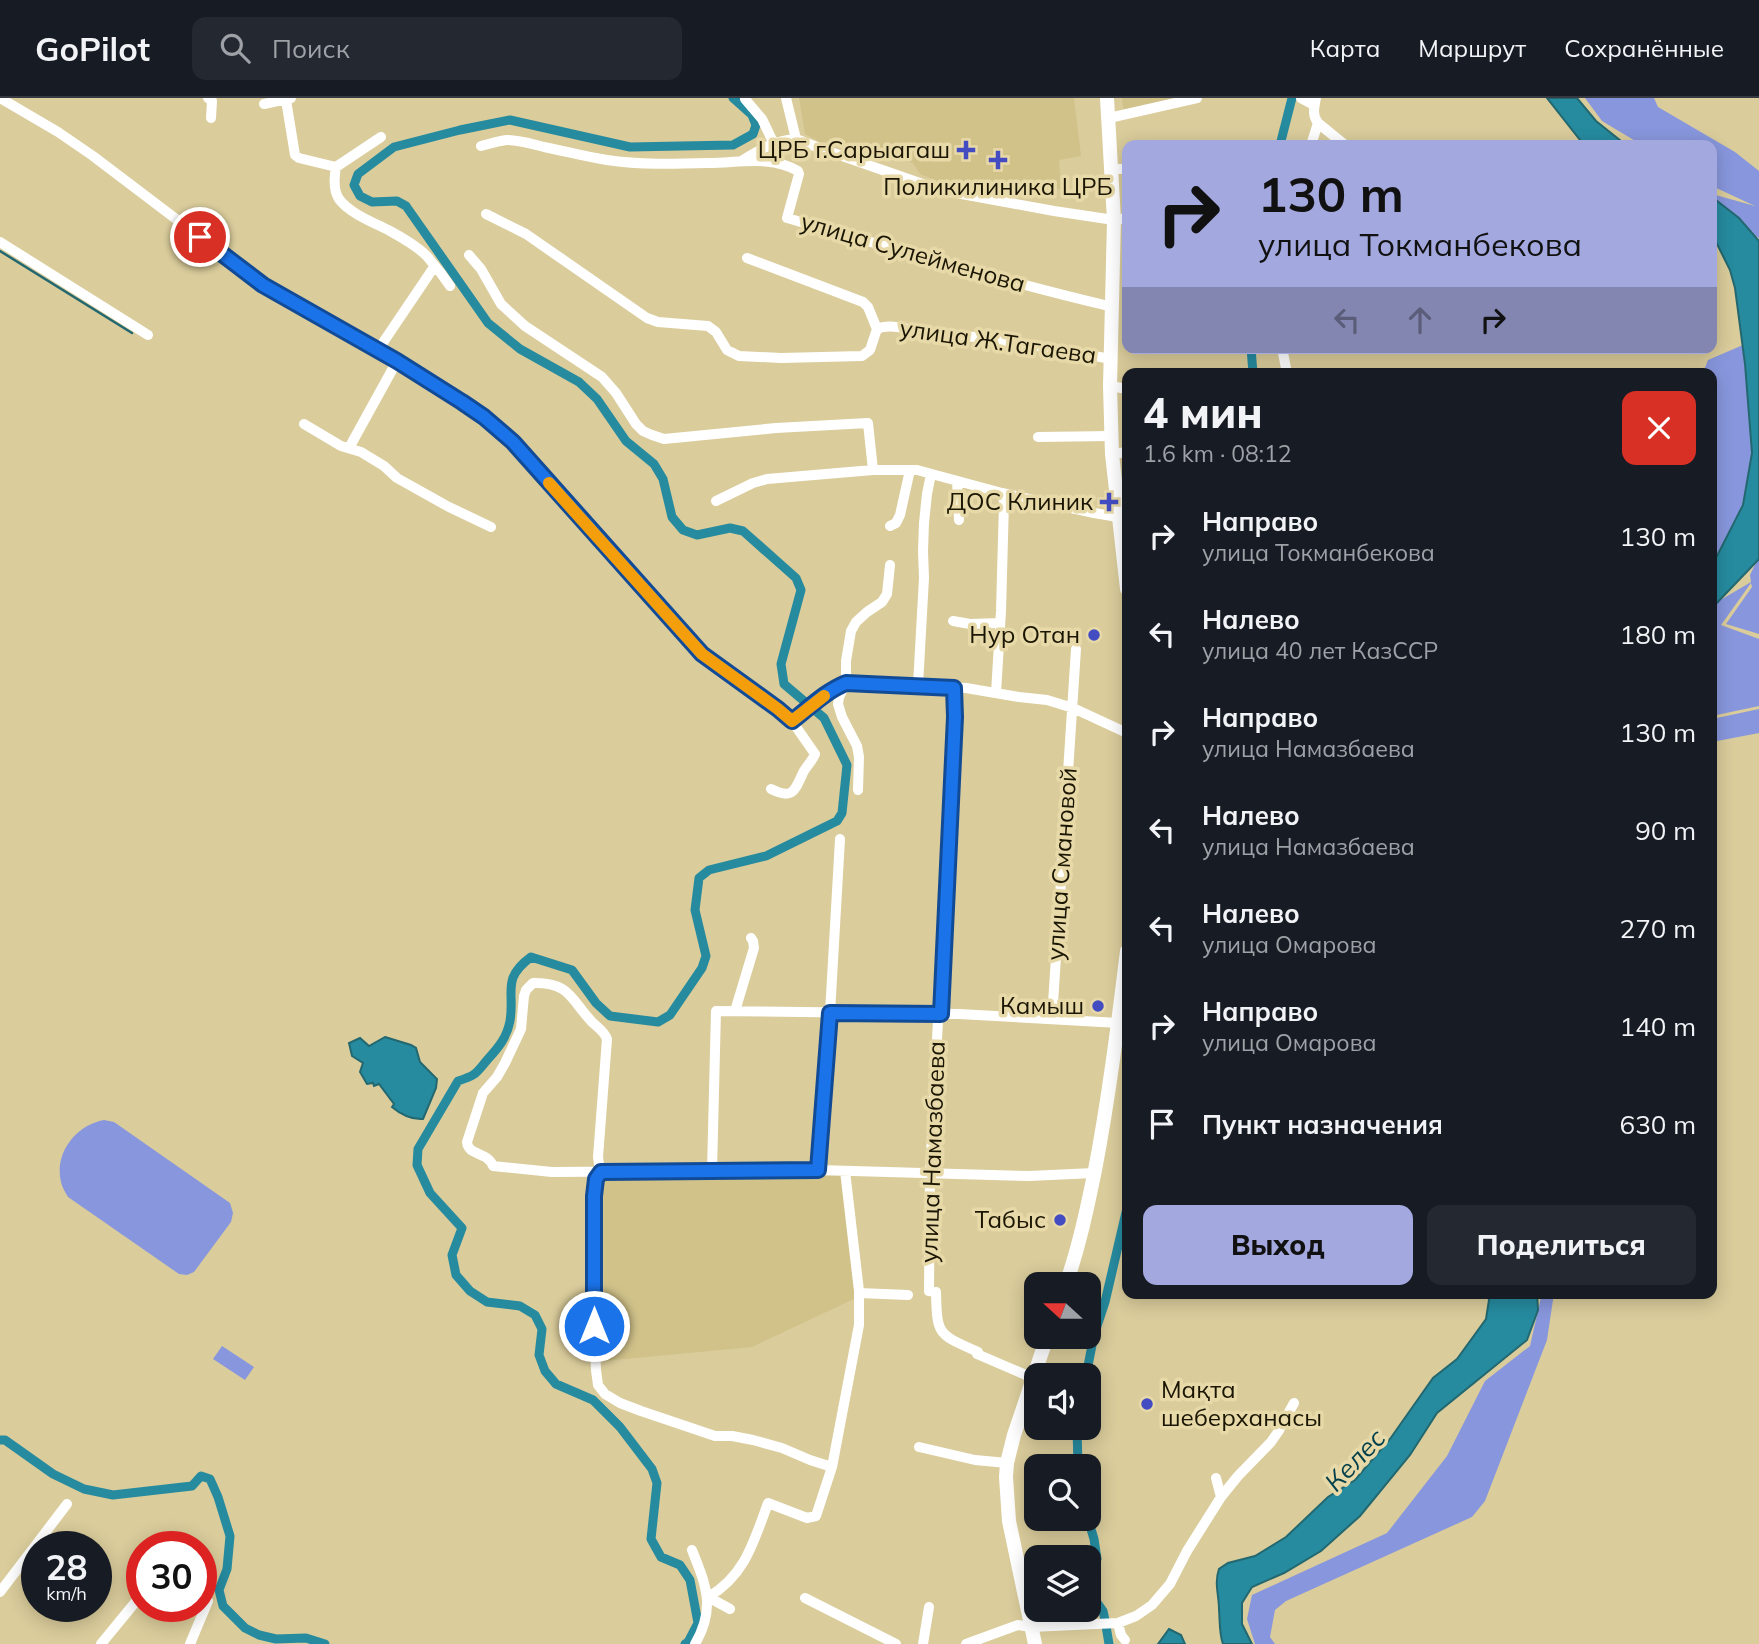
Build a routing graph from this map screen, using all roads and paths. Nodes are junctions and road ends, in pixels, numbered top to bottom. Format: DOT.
graph roads {
  1 [pos="0,98"];
  2 [pos="208,98"];
  3 [pos="786,98"];
  4 [pos="1107,98"];
  5 [pos="1197,98"];
  6 [pos="1301,98"];
  7 [pos="289,99"];
  8 [pos="745,99"];
  9 [pos="1315,102"];
  10 [pos="264,104"];
  11 [pos="211,118"];
  12 [pos="1109,118"];
  13 [pos="1318,123"];
  14 [pos="381,137"];
  15 [pos="796,139"];
  16 [pos="1313,140"];
  17 [pos="1339,140"];
  18 [pos="778,142"];
  19 [pos="481,146"];
  20 [pos="743,160"];
  21 [pos="783,165"];
  22 [pos="336,167"];
  23 [pos="1111,169"];
  24 [pos="1122,169"];
  25 [pos="486,214"];
  26 [pos="1121,219"];
  27 [pos="0,242"];
  28 [pos="1121,254"];
  29 [pos="469,255"];
  30 [pos="747,258"];
  31 [pos="434,267"];
  32 [pos="450,286"];
  33 [pos="1113,307"];
  34 [pos="877,329"];
  35 [pos="148,335"];
  36 [pos="379,350"];
  37 [pos="1111,359"];
  38 [pos="397,361"];
  39 [pos="1110,386"];
  40 [pos="1122,388"];
  41 [pos="304,424"];
  42 [pos="1111,436"];
  43 [pos="1038,437"];
  44 [pos="349,449"];
  45 [pos="1122,453"];
  46 [pos="1112,454"];
  47 [pos="873,470"];
  48 [pos="910,470"];
  49 [pos="931,474"];
  50 [pos="957,481"];
  51 [pos="1121,484"];
  52 [pos="1002,493"];
  53 [pos="716,501"];
  54 [pos="1118,517"];
  55 [pos="959,520"];
  56 [pos="890,526"];
  57 [pos="491,527"];
  58 [pos="1122,549"];
  59 [pos="890,565"];
  60 [pos="953,621"];
  61 [pos="1000,623"];
  62 [pos="1076,649"];
  63 [pos="846,683"];
  64 [pos="918,685"];
  65 [pos="954,688"];
  66 [pos="996,693"];
  67 [pos="1073,708"];
  68 [pos="792,721"];
  69 [pos="1122,731"];
  70 [pos="771,789"];
  71 [pos="858,790"];
  72 [pos="840,839"];
  73 [pos="751,939"];
  74 [pos="1122,996"];
  75 [pos="735,1011"];
  76 [pos="830,1013"];
  77 [pos="941,1014"];
  78 [pos="1052,1019"];
  79 [pos="1119,1023"];
  80 [pos="818,1170"];
  81 [pos="712,1171"];
  82 [pos="845,1171"];
  83 [pos="1094,1173"];
  84 [pos="930,1174"];
  85 [pos="601,1175"];
  86 [pos="1070,1272"];
  87 [pos="859,1293"];
  88 [pos="908,1295"];
  89 [pos="1024,1374"];
  90 [pos="1294,1403"];
  91 [pos="1024,1405"];
  92 [pos="919,1447"];
  93 [pos="1007,1463"];
  94 [pos="832,1467"];
  95 [pos="1216,1478"];
  96 [pos="1221,1497"];
  97 [pos="67,1504"];
  98 [pos="692,1550"];
  99 [pos="0,1592"];
  100 [pos="708,1597"];
  101 [pos="805,1598"];
  102 [pos="929,1606"];
  103 [pos="730,1609"];
  104 [pos="126,1614"];
  105 [pos="199,1622"];
  106 [pos="1118,1623"];
  107 [pos="1031,1628"];
  108 [pos="1125,1640"];
  109 [pos="101,1644"];
  110 [pos="190,1644"];
  111 [pos="695,1644"];
  112 [pos="896,1644"];
  113 [pos="923,1644"];
  114 [pos="966,1644"];
  115 [pos="1035,1644"];
  1 -- 36 [label="street"];
  2 -- 11 [label="street"];
  3 -- 15 [label="street"];
  4 -- 12 [label="main road"];
  5 -- 12 [label="street"];
  6 -- 9 [label="street"];
  7 -- 10 [label="street"];
  7 -- 22 [label="street"];
  8 -- 18 [label="street"];
  9 -- 13 [label="street"];
  12 -- 23 [label="main road"];
  13 -- 16 [label="street"];
  13 -- 17 [label="street"];
  14 -- 22 [label="street"];
  15 -- 18 [label="street"];
  15 -- 26 [label="street"];
  18 -- 20 [label="street"];
  18 -- 21 [label="street"];
  19 -- 20 [label="street"];
  20 -- 21 [label="street"];
  21 -- 33 [label="street, улица Сулейменова"];
  22 -- 31 [label="street"];
  23 -- 24 [label="street"];
  23 -- 26 [label="main road"];
  25 -- 34 [label="street, улица Ж.Тагаева"];
  26 -- 28 [label="main road"];
  27 -- 35 [label="street"];
  28 -- 33 [label="main road"];
  29 -- 47 [label="street"];
  30 -- 34 [label="street"];
  31 -- 32 [label="street"];
  31 -- 36 [label="street"];
  33 -- 37 [label="main road"];
  34 -- 37 [label="street, улица Ж.Тагаева"];
  36 -- 38 [label="street"];
  37 -- 39 [label="main road"];
  38 -- 44 [label="street"];
  38 -- 68 [label="street"];
  39 -- 40 [label="street"];
  39 -- 42 [label="main road"];
  41 -- 44 [label="street"];
  42 -- 43 [label="street"];
  42 -- 46 [label="main road"];
  44 -- 57 [label="street"];
  45 -- 46 [label="street"];
  46 -- 51 [label="main road"];
  47 -- 48 [label="street"];
  47 -- 53 [label="street"];
  48 -- 49 [label="street"];
  48 -- 56 [label="street"];
  49 -- 50 [label="street"];
  49 -- 64 [label="street"];
  50 -- 52 [label="street"];
  50 -- 55 [label="street"];
  51 -- 54 [label="main road"];
  52 -- 54 [label="street"];
  52 -- 61 [label="street"];
  54 -- 58 [label="main road"];
  59 -- 63 [label="street"];
  60 -- 61 [label="street"];
  61 -- 66 [label="street"];
  62 -- 67 [label="street, улица Смановой"];
  63 -- 64 [label="street"];
  63 -- 68 [label="street"];
  63 -- 71 [label="street"];
  64 -- 65 [label="street"];
  65 -- 66 [label="street"];
  65 -- 77 [label="street, улица Намазбаева"];
  66 -- 67 [label="street"];
  67 -- 69 [label="street"];
  67 -- 78 [label="street, улица Смановой"];
  68 -- 70 [label="street"];
  72 -- 76 [label="street"];
  73 -- 75 [label="street"];
  74 -- 79 [label="main road"];
  75 -- 76 [label="street, улица Намазбаева"];
  75 -- 81 [label="street, улица Намазбаева"];
  76 -- 77 [label="street, улица Намазбаева"];
  76 -- 80 [label="street"];
  77 -- 78 [label="street, улица Намазбаева"];
  77 -- 84 [label="street, улица Намазбаева"];
  78 -- 79 [label="street, улица Намазбаева"];
  79 -- 83 [label="main road"];
  80 -- 81 [label="street"];
  80 -- 82 [label="street"];
  81 -- 85 [label="street"];
  82 -- 84 [label="street"];
  82 -- 87 [label="street"];
  83 -- 84 [label="street"];
  83 -- 86 [label="main road"];
  84 -- 89 [label="street, улица Намазбаева"];
  85 -- 85 [label="street"];
  85 -- 94 [label="street"];
  87 -- 88 [label="street"];
  87 -- 94 [label="street"];
  90 -- 96 [label="street"];
  91 -- 93 [label="main road"];
  92 -- 93 [label="street"];
  93 -- 107 [label="main road"];
  94 -- 100 [label="street"];
  95 -- 96 [label="street"];
  96 -- 106 [label="street"];
  97 -- 99 [label="street"];
  98 -- 100 [label="street"];
  100 -- 103 [label="street"];
  100 -- 111 [label="street"];
  101 -- 112 [label="street"];
  102 -- 113 [label="street"];
  104 -- 109 [label="street"];
  105 -- 110 [label="street"];
  106 -- 107 [label="street"];
  106 -- 108 [label="street"];
  107 -- 114 [label="street"];
  107 -- 115 [label="main road"];
}
